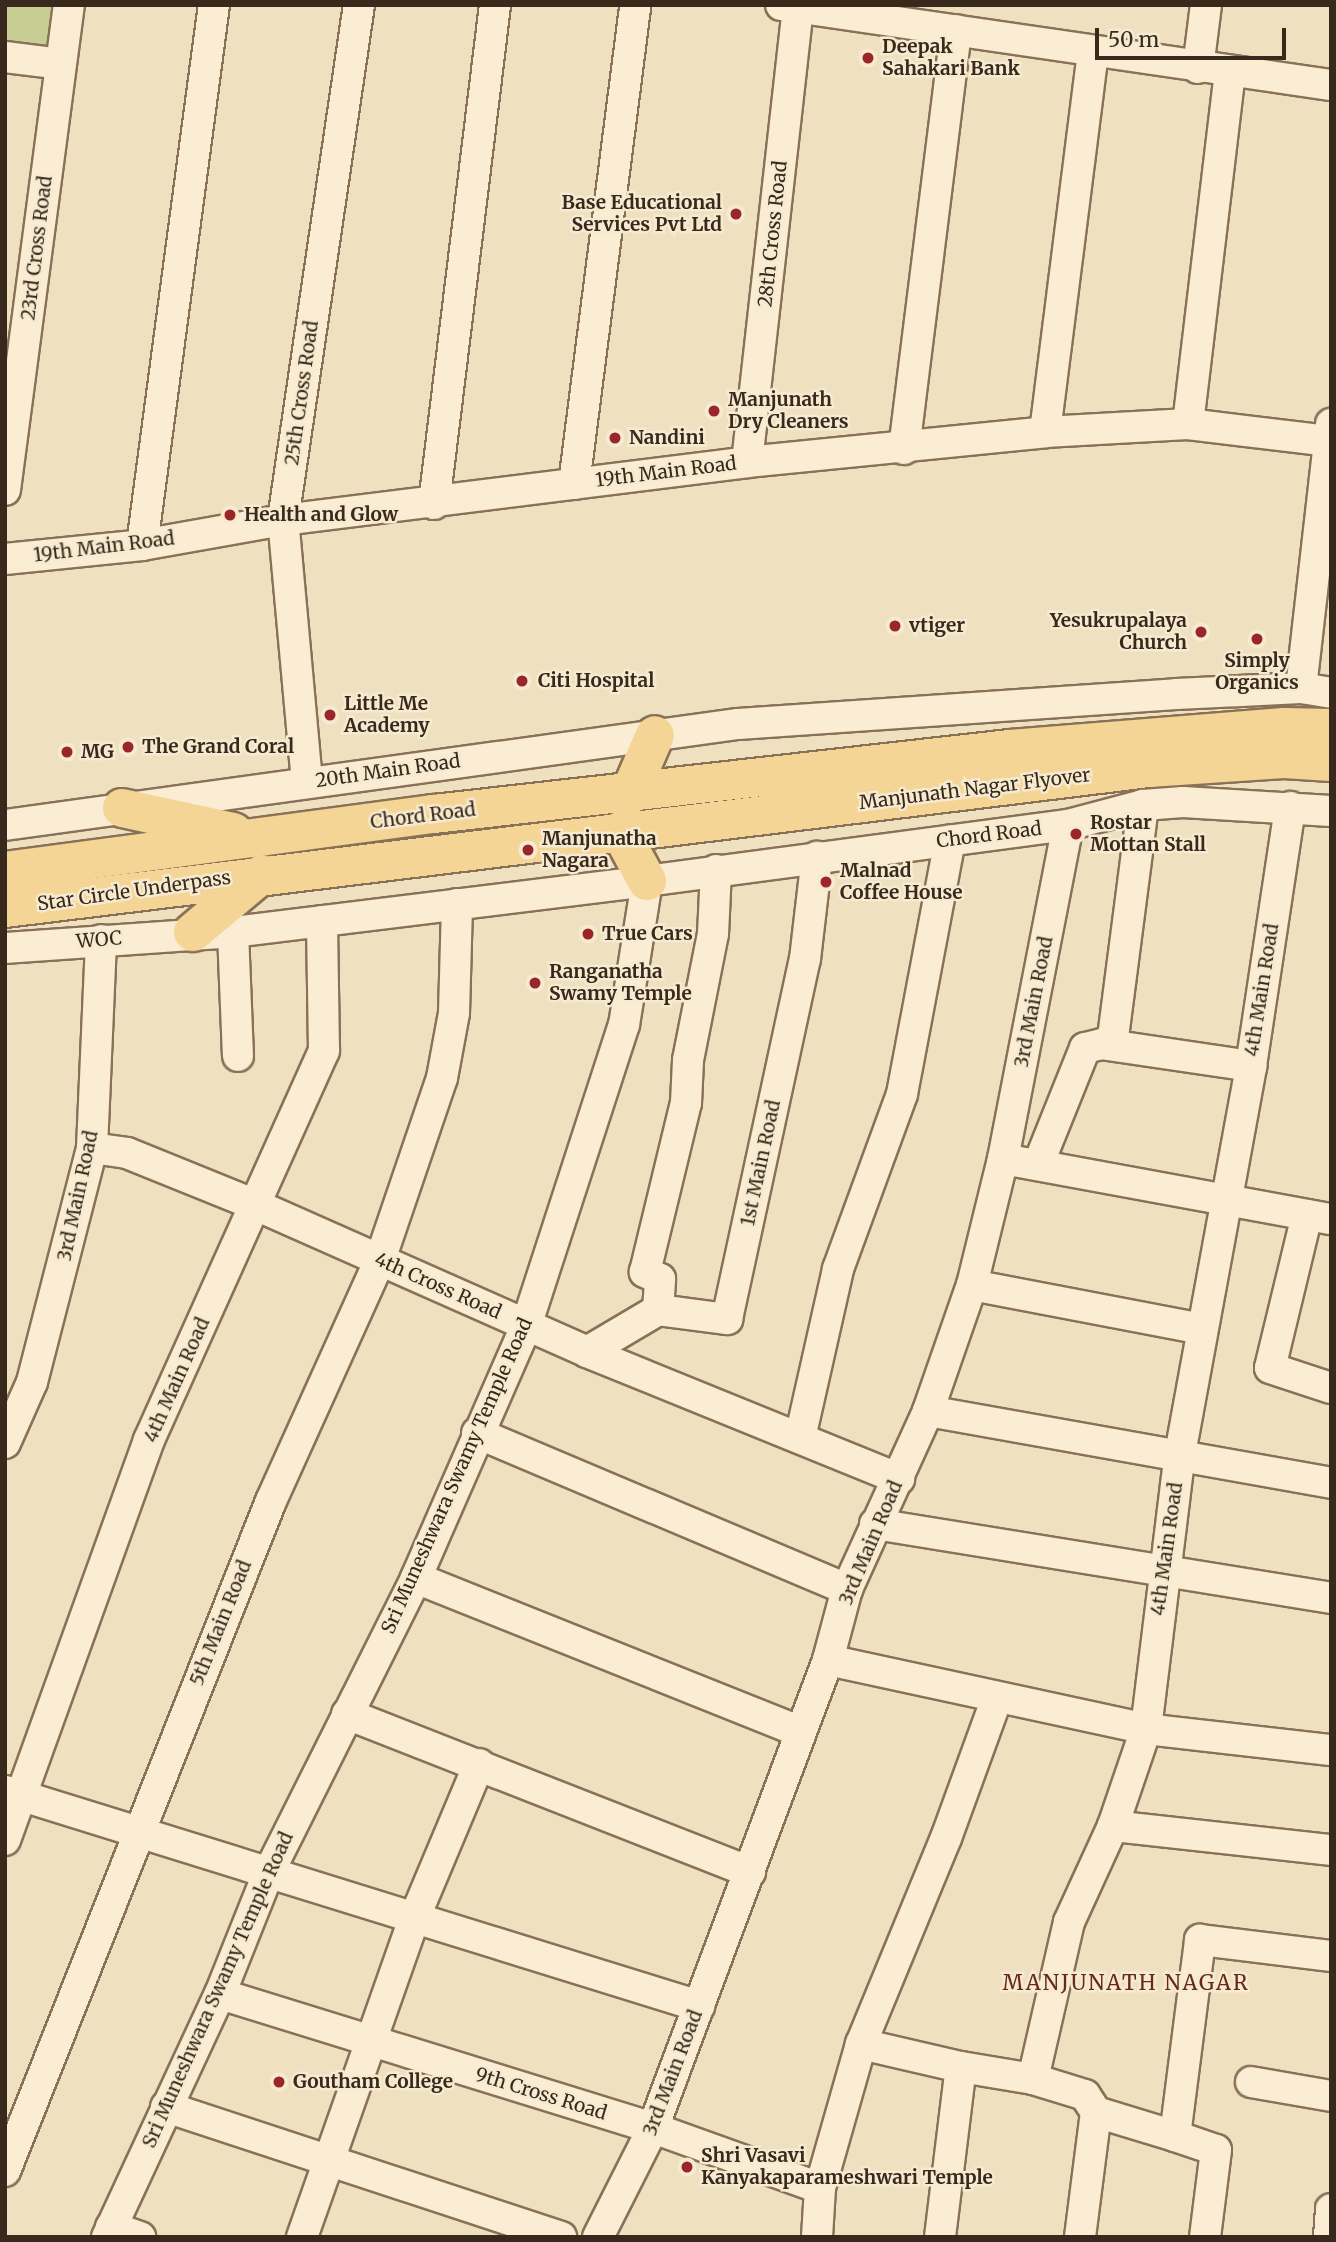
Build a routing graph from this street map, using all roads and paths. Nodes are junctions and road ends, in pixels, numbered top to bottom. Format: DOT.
graph roads {
  1 [pos="69,5"];
  2 [pos="214,5"];
  3 [pos="359,5"];
  4 [pos="495,5"];
  5 [pos="635,5"];
  6 [pos="1206,5"];
  7 [pos="792,6"];
  8 [pos="956,30"];
  9 [pos="1093,51"];
  10 [pos="5,57"];
  11 [pos="61,64"];
  12 [pos="1198,68"];
  13 [pos="1230,72"];
  14 [pos="1331,85"];
  15 [pos="1188,424"];
  16 [pos="1045,432"];
  17 [pos="1329,433"];
  18 [pos="904,449"];
  19 [pos="747,462"];
  20 [pos="574,484"];
  21 [pos="5,490"];
  22 [pos="434,504"];
  23 [pos="283,520"];
  24 [pos="142,545"];
  25 [pos="5,559"];
  26 [pos="1322,577"];
  27 [pos="1301,688"];
  28 [pos="1331,693"];
  29 [pos="1331,729"];
  30 [pos="655,735"];
  31 [pos="1331,762"];
  32 [pos="307,782"];
  33 [pos="746,799"];
  34 [pos="1143,805"];
  35 [pos="1290,807"];
  36 [pos="122,808"];
  37 [pos="1331,811"];
  38 [pos="625,813"];
  39 [pos="5,825"];
  40 [pos="1068,825"];
  41 [pos="950,840"];
  42 [pos="261,856"];
  43 [pos="817,857"];
  44 [pos="716,870"];
  45 [pos="5,872"];
  46 [pos="647,881"];
  47 [pos="457,904"];
  48 [pos="5,908"];
  49 [pos="322,921"];
  50 [pos="193,932"];
  51 [pos="233,932"];
  52 [pos="101,940"];
  53 [pos="5,948"];
  54 [pos="1112,1045"];
  55 [pos="238,1056"];
  56 [pos="1251,1066"];
  57 [pos="92,1148"];
  58 [pos="1003,1159"];
  59 [pos="1038,1165"];
  60 [pos="1226,1201"];
  61 [pos="256,1205"];
  62 [pos="1319,1217"];
  63 [pos="380,1260"];
  64 [pos="972,1285"];
  65 [pos="658,1310"];
  66 [pos="526,1326"];
  67 [pos="1202,1329"];
  68 [pos="587,1352"];
  69 [pos="1331,1388"];
  70 [pos="928,1411"];
  71 [pos="477,1433"];
  72 [pos="800,1438"];
  73 [pos="5,1443"];
  74 [pos="1180,1454"];
  75 [pos="899,1479"];
  76 [pos="1331,1483"];
  77 [pos="875,1524"];
  78 [pos="1162,1571"];
  79 [pos="416,1578"];
  80 [pos="847,1589"];
  81 [pos="1331,1598"];
  82 [pos="828,1660"];
  83 [pos="997,1698"];
  84 [pos="347,1714"];
  85 [pos="1146,1729"];
  86 [pos="799,1731"];
  87 [pos="1331,1750"];
  88 [pos="479,1764"];
  89 [pos="14,1794"];
  90 [pos="1113,1826"];
  91 [pos="136,1833"];
  92 [pos="5,1840"];
  93 [pos="1331,1850"];
  94 [pos="750,1872"];
  95 [pos="268,1874"];
  96 [pos="414,1919"];
  97 [pos="1331,1956"];
  98 [pos="219,1994"];
  99 [pos="699,2006"];
  100 [pos="371,2042"];
  101 [pos="861,2044"];
  102 [pos="961,2067"];
  103 [pos="1033,2079"];
  104 [pos="1251,2082"];
  105 [pos="1331,2096"];
  106 [pos="166,2107"];
  107 [pos="1096,2112"];
  108 [pos="653,2128"];
  109 [pos="1175,2136"];
  110 [pos="330,2160"];
  111 [pos="5,2171"];
  112 [pos="820,2188"];
  113 [pos="1331,2209"];
  114 [pos="109,2232"];
  115 [pos="140,2237"];
  116 [pos="302,2237"];
  117 [pos="561,2237"];
  118 [pos="598,2237"];
  119 [pos="817,2237"];
  120 [pos="940,2237"];
  121 [pos="1080,2237"];
  122 [pos="1205,2237"];
  123 [pos="1329,2237"];
  1 -- 11 [label="street, 23rd Cross Road"];
  2 -- 24 [label="street"];
  3 -- 23 [label="street, 25th Cross Road"];
  4 -- 22 [label="street"];
  5 -- 20 [label="street"];
  6 -- 12 [label="street"];
  7 -- 8 [label="street"];
  7 -- 19 [label="street, 28th Cross Road"];
  8 -- 9 [label="street"];
  8 -- 18 [label="street"];
  9 -- 12 [label="street"];
  9 -- 16 [label="street"];
  10 -- 11 [label="street"];
  11 -- 21 [label="street, 23rd Cross Road"];
  12 -- 13 [label="street"];
  13 -- 14 [label="street"];
  13 -- 15 [label="street"];
  15 -- 16 [label="street, 19th Main Road"];
  15 -- 17 [label="street, 19th Main Road"];
  16 -- 18 [label="street, 19th Main Road"];
  17 -- 26 [label="street"];
  18 -- 19 [label="street, 19th Main Road"];
  19 -- 20 [label="street, 19th Main Road"];
  20 -- 22 [label="street, 19th Main Road"];
  22 -- 23 [label="street, 19th Main Road"];
  23 -- 24 [label="street, 19th Main Road"];
  23 -- 32 [label="street, 25th Cross Road"];
  24 -- 25 [label="street, 19th Main Road"];
  26 -- 27 [label="street"];
  27 -- 28 [label="street"];
  27 -- 30 [label="street"];
  29 -- 33 [label="main road, Manjunath Nagar Flyover"];
  30 -- 32 [label="street, 20th Main Road"];
  30 -- 38 [label="main road"];
  31 -- 33 [label="main road, Manjunath Nagar Flyover"];
  32 -- 36 [label="street, 20th Main Road"];
  33 -- 38 [label="main road, Manjunath Nagar Flyover"];
  34 -- 35 [label="street, Chord Road"];
  34 -- 40 [label="street, Chord Road"];
  34 -- 54 [label="street"];
  35 -- 37 [label="street, Chord Road"];
  35 -- 56 [label="street, 4th Main Road"];
  36 -- 39 [label="street, 20th Main Road"];
  36 -- 42 [label="main road"];
  38 -- 42 [label="main road, Chord Road"];
  38 -- 46 [label="main road"];
  40 -- 41 [label="street, Chord Road"];
  40 -- 58 [label="street, 3rd Main Road"];
  41 -- 43 [label="street, Chord Road"];
  41 -- 72 [label="street"];
  42 -- 45 [label="main road, Star Circle Underpass"];
  42 -- 48 [label="main road, Star Circle Underpass"];
  42 -- 50 [label="main road"];
  43 -- 44 [label="street, Chord Road"];
  43 -- 65 [label="street, 1st Main Road"];
  44 -- 46 [label="street, Chord Road"];
  44 -- 65 [label="street"];
  46 -- 47 [label="street, Chord Road"];
  46 -- 66 [label="street, Sri Muneshwara Swamy Temple Road"];
  47 -- 49 [label="street, WOC"];
  47 -- 63 [label="street, 5th Main Road"];
  49 -- 51 [label="street, WOC"];
  49 -- 61 [label="street, 4th Main Road"];
  50 -- 51 [label="street, WOC"];
  50 -- 52 [label="street, WOC"];
  51 -- 55 [label="street"];
  52 -- 53 [label="street, WOC"];
  52 -- 57 [label="street, 3rd Main Road"];
  54 -- 56 [label="street"];
  54 -- 59 [label="street"];
  56 -- 60 [label="street, 4th Main Road"];
  57 -- 61 [label="street, 4th Cross Road"];
  57 -- 73 [label="street, 3rd Main Road"];
  58 -- 59 [label="street"];
  58 -- 64 [label="street, 3rd Main Road"];
  59 -- 60 [label="street"];
  60 -- 62 [label="street"];
  60 -- 67 [label="street, 4th Main Road"];
  61 -- 63 [label="street, 4th Cross Road"];
  61 -- 89 [label="street, 4th Main Road"];
  62 -- 69 [label="street"];
  63 -- 66 [label="street, 4th Cross Road"];
  63 -- 91 [label="street, 5th Main Road"];
  64 -- 67 [label="street"];
  64 -- 70 [label="street, 3rd Main Road"];
  65 -- 68 [label="street"];
  66 -- 68 [label="street, 4th Cross Road"];
  66 -- 71 [label="street, Sri Muneshwara Swamy Temple Road"];
  67 -- 74 [label="street, 4th Main Road"];
  68 -- 72 [label="street, 4th Cross Road"];
  70 -- 74 [label="street"];
  70 -- 75 [label="street, 3rd Main Road"];
  71 -- 79 [label="street, Sri Muneshwara Swamy Temple Road"];
  71 -- 80 [label="street"];
  72 -- 75 [label="street, 4th Cross Road"];
  74 -- 76 [label="street"];
  74 -- 78 [label="street, 4th Main Road"];
  75 -- 77 [label="street, 3rd Main Road"];
  77 -- 78 [label="street"];
  77 -- 80 [label="street, 3rd Main Road"];
  78 -- 81 [label="street"];
  78 -- 85 [label="street, 4th Main Road"];
  79 -- 84 [label="street, Sri Muneshwara Swamy Temple Road"];
  79 -- 86 [label="street"];
  80 -- 82 [label="street, 3rd Main Road"];
  82 -- 83 [label="street"];
  82 -- 86 [label="street, 3rd Main Road"];
  83 -- 85 [label="street"];
  83 -- 101 [label="street"];
  84 -- 88 [label="street"];
  84 -- 95 [label="street, Sri Muneshwara Swamy Temple Road"];
  85 -- 87 [label="street"];
  85 -- 90 [label="street, 4th Main Road"];
  86 -- 94 [label="street, 3rd Main Road"];
  88 -- 94 [label="street"];
  88 -- 96 [label="street"];
  89 -- 91 [label="street"];
  89 -- 92 [label="street, 4th Main Road"];
  90 -- 93 [label="street"];
  90 -- 103 [label="street, 4th Main Road"];
  91 -- 95 [label="street"];
  91 -- 111 [label="street, 5th Main Road"];
  94 -- 99 [label="street, 3rd Main Road"];
  95 -- 96 [label="street"];
  95 -- 98 [label="street, Sri Muneshwara Swamy Temple Road"];
  96 -- 99 [label="street"];
  96 -- 100 [label="street"];
  97 -- 109 [label="street"];
  98 -- 100 [label="street, 9th Cross Road"];
  98 -- 106 [label="street, Sri Muneshwara Swamy Temple Road"];
  99 -- 108 [label="street, 3rd Main Road"];
  100 -- 108 [label="street, 9th Cross Road"];
  100 -- 110 [label="street"];
  101 -- 102 [label="street"];
  101 -- 112 [label="street"];
  102 -- 103 [label="street"];
  102 -- 120 [label="street"];
  103 -- 107 [label="street"];
  104 -- 105 [label="street"];
  106 -- 110 [label="street"];
  106 -- 114 [label="street, Sri Muneshwara Swamy Temple Road"];
  107 -- 109 [label="street"];
  107 -- 121 [label="street"];
  108 -- 112 [label="street, 9th Cross Road"];
  108 -- 118 [label="street, 3rd Main Road"];
  109 -- 122 [label="street"];
  110 -- 116 [label="street"];
  110 -- 117 [label="street"];
  112 -- 119 [label="street"];
  113 -- 123 [label="street"];
  114 -- 115 [label="street"];
}
